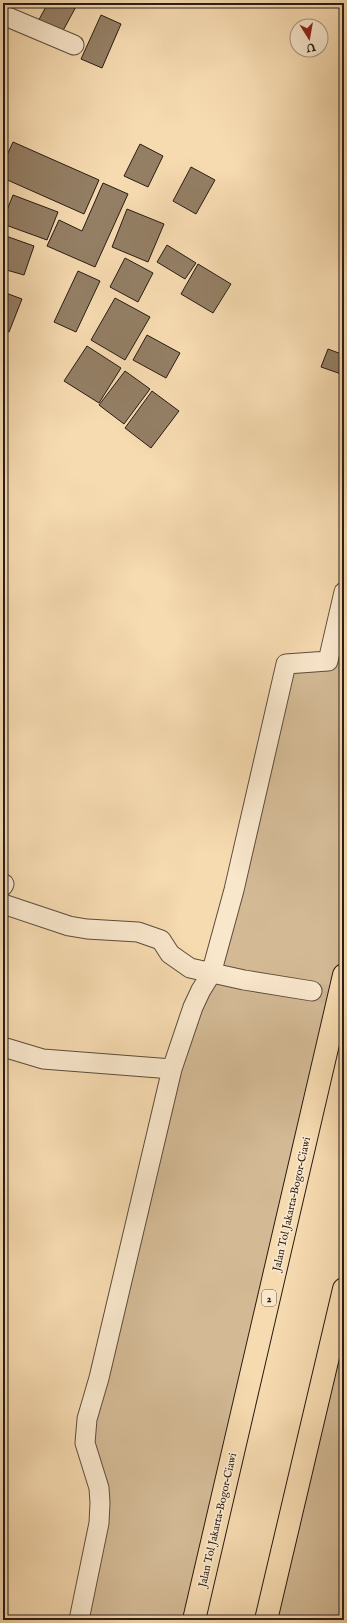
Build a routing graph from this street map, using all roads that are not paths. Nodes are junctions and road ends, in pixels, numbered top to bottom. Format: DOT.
graph roads {
  1 [pos="3,15"];
  2 [pos="74,45"];
  3 [pos="344,592"];
  4 [pos="3,904"];
  5 [pos="211,974"];
  6 [pos="344,975"];
  7 [pos="312,991"];
  8 [pos="3,1047"];
  9 [pos="172,1069"];
  10 [pos="344,1289"];
  11 [pos="79,1620"];
  12 [pos="194,1620"];
  13 [pos="266,1620"];
  1 -- 2 [label="street"];
  3 -- 5 [label="street"];
  4 -- 5 [label="street"];
  5 -- 7 [label="street"];
  5 -- 9 [label="street"];
  6 -- 12 [label="highway, Jalan Tol Jakarta–Bogor–Ciawi / 2"];
  8 -- 9 [label="street"];
  9 -- 11 [label="street"];
  10 -- 13 [label="highway"];
}
